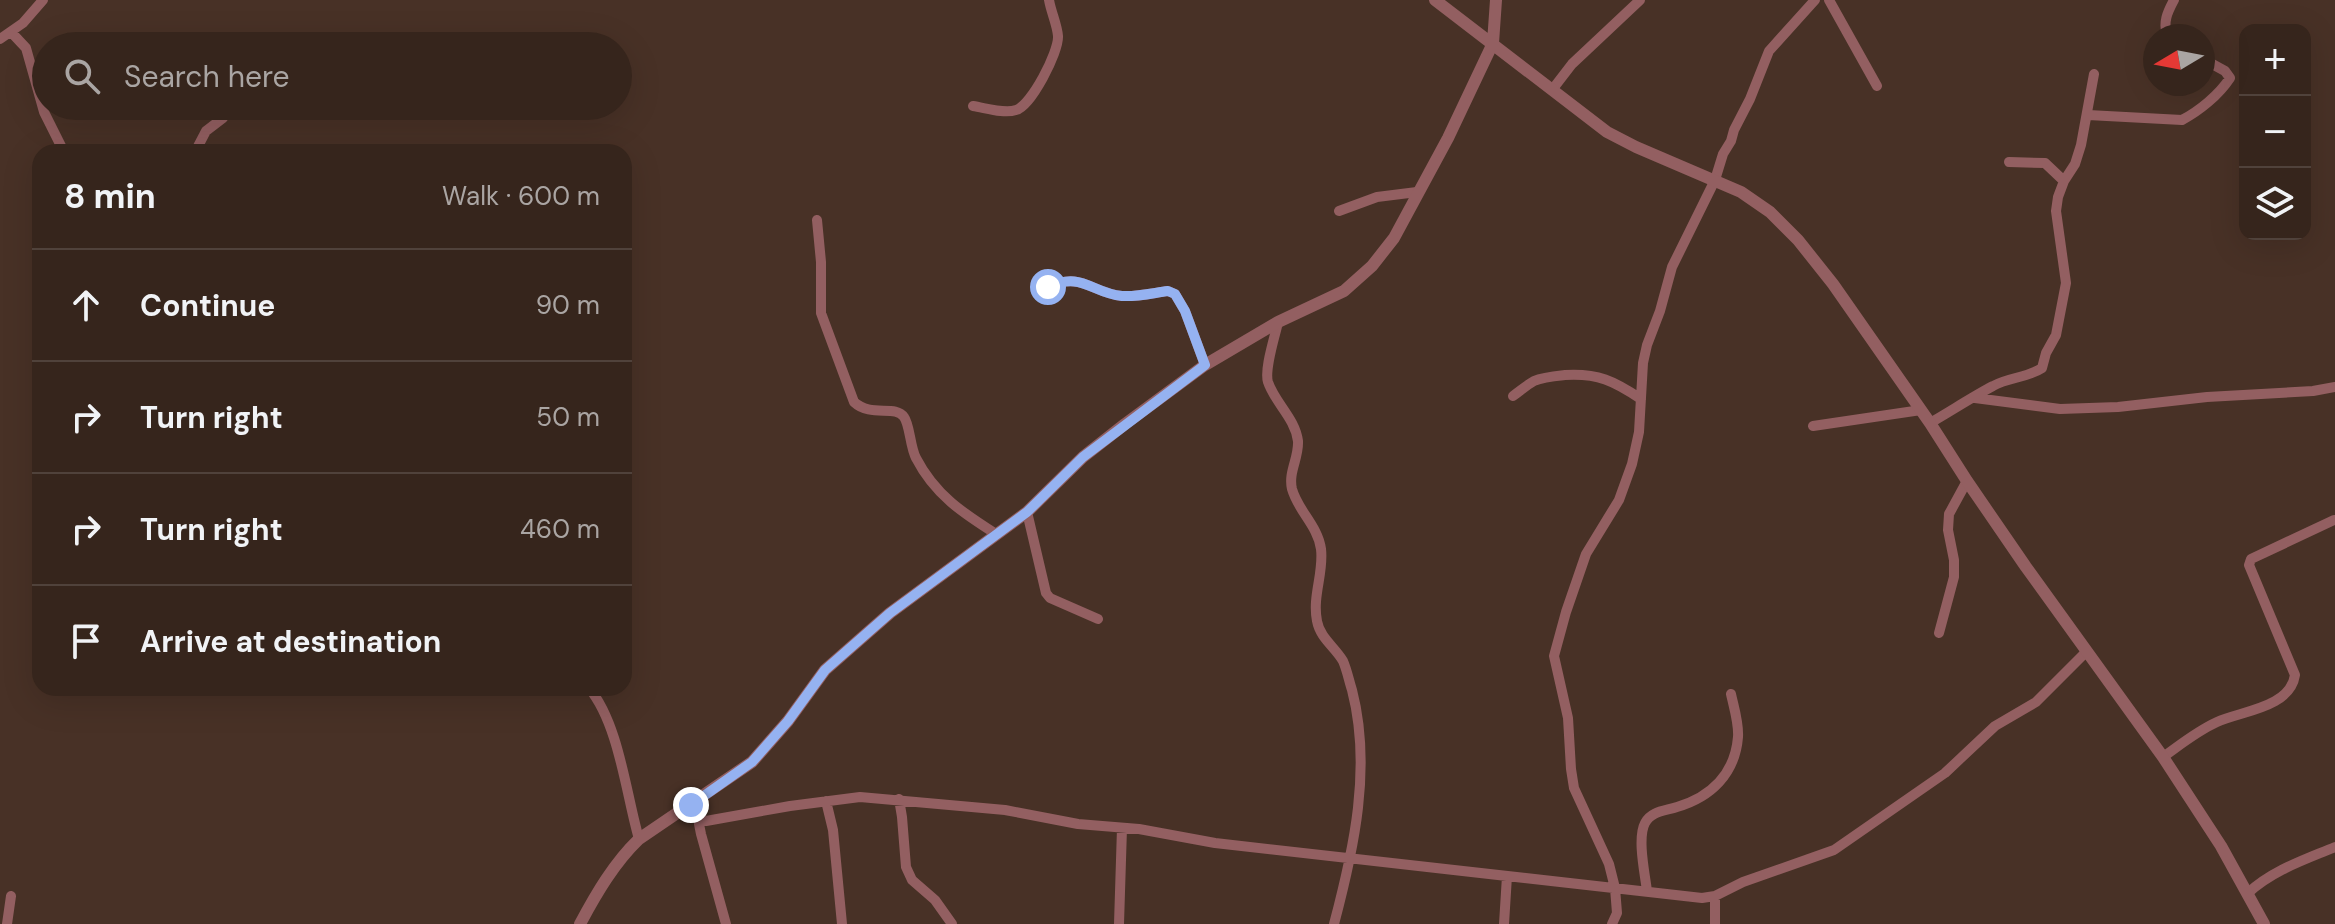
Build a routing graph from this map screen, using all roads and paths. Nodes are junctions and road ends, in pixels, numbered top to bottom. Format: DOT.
graph roads {
  1 [pos="43,0"];
  2 [pos="1049,0"];
  3 [pos="1435,0"];
  4 [pos="1496,0"];
  5 [pos="1640,0"];
  6 [pos="1815,0"];
  7 [pos="1829,0"];
  8 [pos="2174,0"];
  9 [pos="2165,24"];
  10 [pos="11,32"];
  11 [pos="0,39"];
  12 [pos="1493,43"];
  13 [pos="2215,66"];
  14 [pos="32,69"];
  15 [pos="2094,74"];
  16 [pos="1877,86"];
  17 [pos="1552,90"];
  18 [pos="2215,94"];
  19 [pos="2213,96"];
  20 [pos="973,106"];
  21 [pos="2088,115"];
  22 [pos="48,120"];
  23 [pos="220,120"];
  24 [pos="60,144"];
  25 [pos="199,144"];
  26 [pos="2009,162"];
  27 [pos="1715,180"];
  28 [pos="2064,181"];
  29 [pos="1417,192"];
  30 [pos="1339,211"];
  31 [pos="817,220"];
  32 [pos="1048,287"];
  33 [pos="1278,322"];
  34 [pos="1205,365"];
  35 [pos="2335,387"];
  36 [pos="1513,396"];
  37 [pos="1975,398"];
  38 [pos="1641,399"];
  39 [pos="1921,410"];
  40 [pos="1930,423"];
  41 [pos="1813,426"];
  42 [pos="1967,481"];
  43 [pos="1027,512"];
  44 [pos="2334,520"];
  45 [pos="996,534"];
  46 [pos="1098,619"];
  47 [pos="1939,633"];
  48 [pos="2086,652"];
  49 [pos="1731,694"];
  50 [pos="596,696"];
  51 [pos="2163,757"];
  52 [pos="899,799"];
  53 [pos="826,801"];
  54 [pos="691,805"];
  55 [pos="701,819"];
  56 [pos="1122,828"];
  57 [pos="639,839"];
  58 [pos="2335,847"];
  59 [pos="1350,859"];
  60 [pos="1507,876"];
  61 [pos="1615,888"];
  62 [pos="1647,891"];
  63 [pos="2248,893"];
  64 [pos="11,896"];
  65 [pos="1715,896"];
  66 [pos="7,924"];
  67 [pos="580,924"];
  68 [pos="726,924"];
  69 [pos="842,924"];
  70 [pos="952,924"];
  71 [pos="1119,924"];
  72 [pos="1334,924"];
  73 [pos="1504,924"];
  74 [pos="1612,924"];
  75 [pos="1715,924"];
  76 [pos="2264,924"];
  1 -- 10 [label="street"];
  2 -- 20 [label="street"];
  3 -- 12 [label="street"];
  4 -- 12 [label="street"];
  5 -- 17 [label="street"];
  6 -- 27 [label="street"];
  7 -- 16 [label="street"];
  8 -- 9 [label="street"];
  10 -- 11 [label="street"];
  10 -- 14 [label="street"];
  12 -- 17 [label="street"];
  12 -- 29 [label="street"];
  13 -- 18 [label="street"];
  15 -- 21 [label="street"];
  17 -- 27 [label="street"];
  19 -- 21 [label="street"];
  21 -- 28 [label="street"];
  22 -- 24 [label="street"];
  23 -- 25 [label="street"];
  26 -- 28 [label="street"];
  27 -- 38 [label="street"];
  27 -- 39 [label="street"];
  28 -- 37 [label="street"];
  29 -- 30 [label="street"];
  29 -- 33 [label="street"];
  31 -- 45 [label="street"];
  32 -- 34 [label="street"];
  33 -- 34 [label="street"];
  33 -- 59 [label="street"];
  34 -- 43 [label="street"];
  35 -- 37 [label="street"];
  36 -- 38 [label="street"];
  37 -- 40 [label="street"];
  38 -- 61 [label="street"];
  39 -- 40 [label="street"];
  39 -- 41 [label="street"];
  40 -- 42 [label="street"];
  42 -- 47 [label="street"];
  42 -- 48 [label="street"];
  43 -- 45 [label="street"];
  43 -- 46 [label="street"];
  44 -- 51 [label="street"];
  45 -- 54 [label="street"];
  48 -- 51 [label="street"];
  48 -- 65 [label="street"];
  49 -- 62 [label="street"];
  50 -- 57 [label="street"];
  51 -- 63 [label="street"];
  52 -- 53 [label="street"];
  52 -- 56 [label="street"];
  52 -- 70 [label="street"];
  53 -- 55 [label="street"];
  53 -- 69 [label="street"];
  54 -- 55 [label="street"];
  54 -- 57 [label="street"];
  55 -- 68 [label="street"];
  56 -- 59 [label="street"];
  56 -- 71 [label="street"];
  57 -- 67 [label="street"];
  58 -- 63 [label="street"];
  59 -- 60 [label="street"];
  59 -- 72 [label="street"];
  60 -- 61 [label="street"];
  60 -- 73 [label="street"];
  61 -- 62 [label="street"];
  61 -- 74 [label="street"];
  62 -- 65 [label="street"];
  63 -- 76 [label="street"];
  64 -- 66 [label="street"];
  65 -- 75 [label="street"];
}
